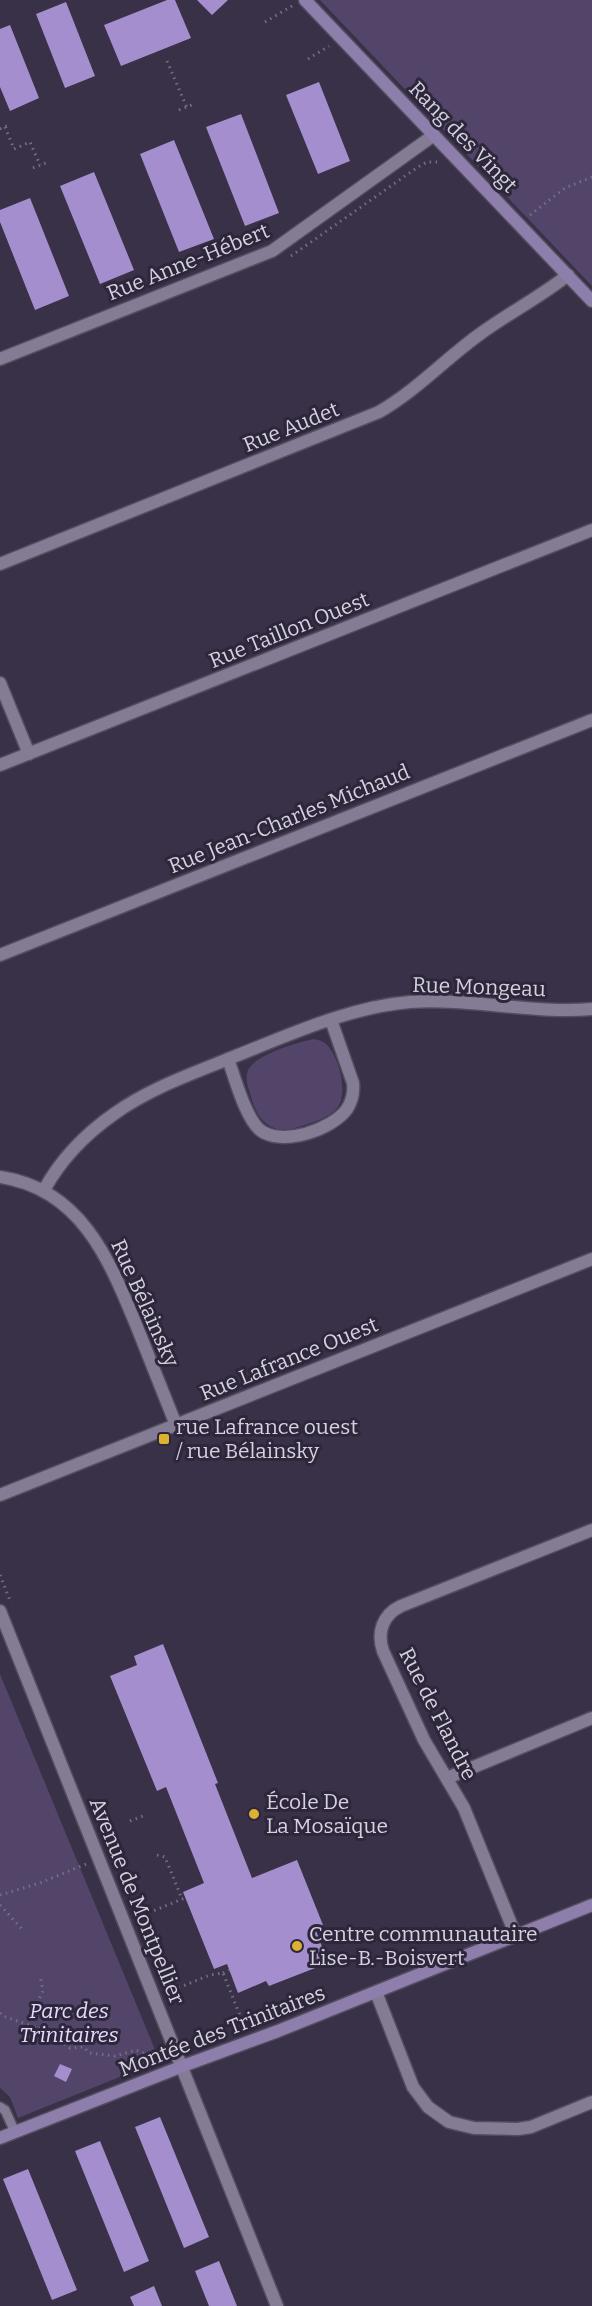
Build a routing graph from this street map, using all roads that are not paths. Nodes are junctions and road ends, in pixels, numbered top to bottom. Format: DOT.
graph roads {
  1 [pos="305,0"];
  2 [pos="434,135"];
  3 [pos="568,275"];
  4 [pos="592,301"];
  5 [pos="0,358"];
  6 [pos="592,530"];
  7 [pos="0,564"];
  8 [pos="0,683"];
  9 [pos="592,720"];
  10 [pos="29,754"];
  11 [pos="0,765"];
  12 [pos="0,955"];
  13 [pos="592,1009"];
  14 [pos="331,1020"];
  15 [pos="228,1059"];
  16 [pos="0,1177"];
  17 [pos="44,1190"];
  18 [pos="592,1259"];
  19 [pos="176,1425"];
  20 [pos="0,1495"];
  21 [pos="592,1530"];
  22 [pos="0,1611"];
  23 [pos="592,1718"];
  24 [pos="447,1778"];
  25 [pos="592,1905"];
  26 [pos="516,1936"];
  27 [pos="376,1992"];
  28 [pos="183,2066"];
  29 [pos="592,2102"];
  30 [pos="0,2107"];
  31 [pos="15,2132"];
  32 [pos="0,2138"];
  33 [pos="277,2306"];
  1 -- 2 [label="street, Rang des Vingt"];
  2 -- 3 [label="street, Rang des Vingt"];
  2 -- 5 [label="street, Rue Anne-Hébert"];
  3 -- 4 [label="street, Rang des Vingt"];
  3 -- 7 [label="street, Rue Audet"];
  6 -- 10 [label="street, Rue Taillon Ouest"];
  8 -- 10 [label="street"];
  9 -- 12 [label="street, Rue Jean-Charles Michaud"];
  10 -- 11 [label="street, Rue Taillon Ouest"];
  13 -- 14 [label="street, Rue Mongeau"];
  14 -- 15 [label="street, Rue Mongeau"];
  14 -- 15 [label="street"];
  15 -- 17 [label="street, Rue Mongeau"];
  16 -- 17 [label="street, Rue Bélainsky"];
  17 -- 19 [label="street, Rue Bélainsky"];
  18 -- 19 [label="street, Rue Lafrance Ouest"];
  19 -- 20 [label="street, Rue Lafrance Ouest"];
  21 -- 24 [label="street, Rue de Flandre"];
  22 -- 28 [label="street, Avenue de Montpellier"];
  23 -- 24 [label="street"];
  24 -- 26 [label="street, Rue de Flandre"];
  25 -- 26 [label="street, Montée des Trinitaires"];
  26 -- 27 [label="street, Montée des Trinitaires"];
  27 -- 28 [label="street, Montée des Trinitaires"];
  27 -- 29 [label="street"];
  28 -- 31 [label="street, Montée des Trinitaires"];
  28 -- 33 [label="street, Avenue de Montpellier"];
  30 -- 31 [label="lane"];
  31 -- 32 [label="street, Montée des Trinitaires"];
}
